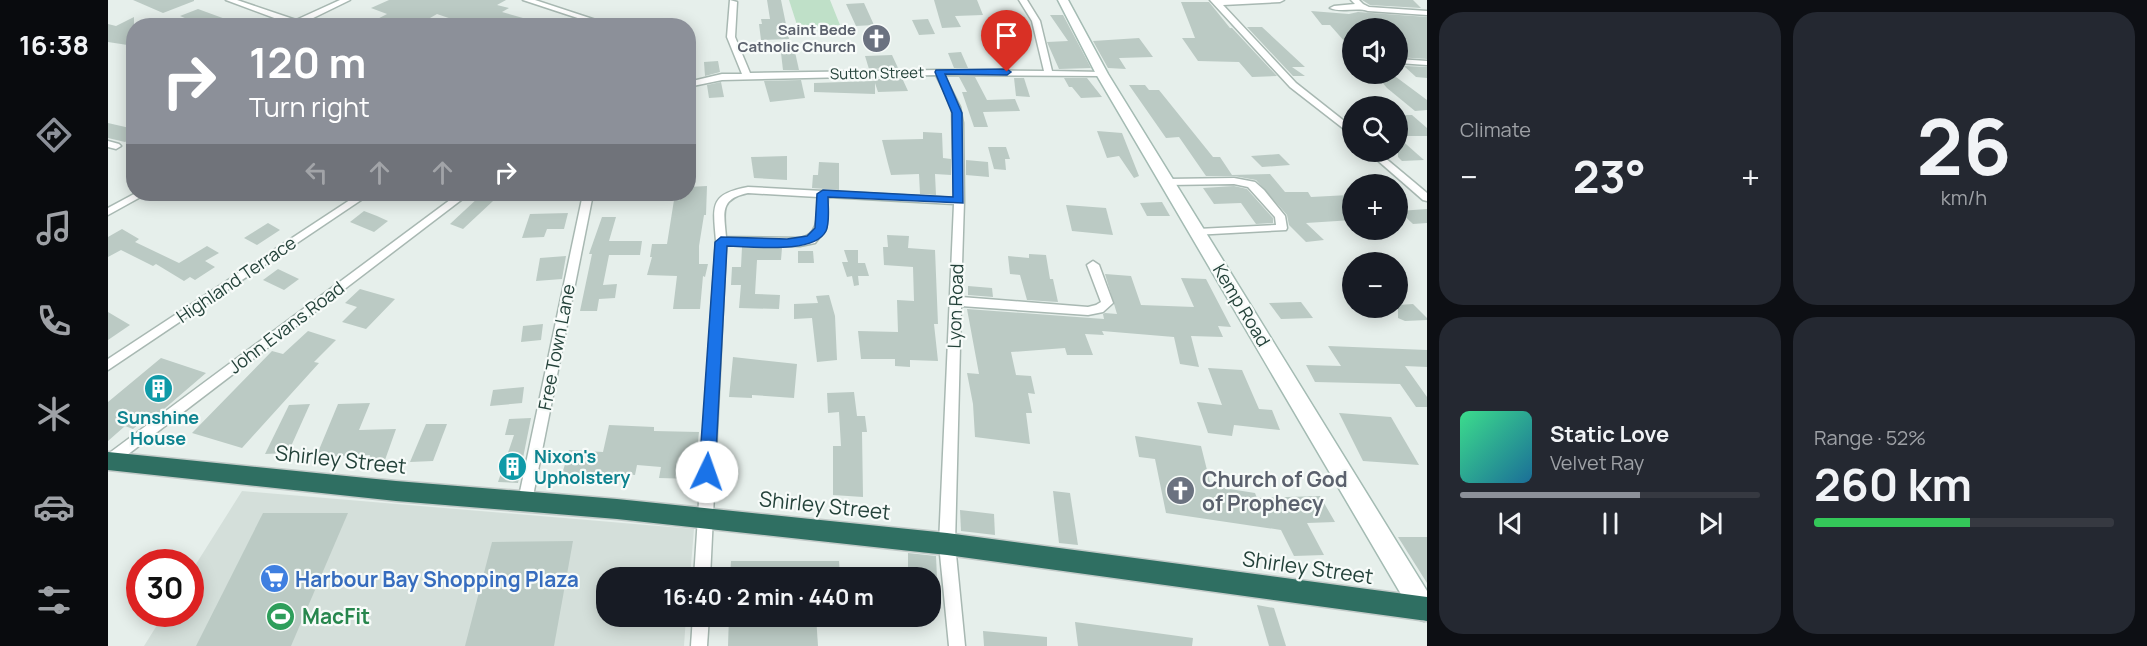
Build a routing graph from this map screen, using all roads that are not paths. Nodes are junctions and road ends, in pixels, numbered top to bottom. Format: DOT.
graph roads {
  1 [pos="230,0"];
  2 [pos="346,0"];
  3 [pos="527,0"];
  4 [pos="1023,0"];
  5 [pos="1063,0"];
  6 [pos="1280,0"];
  7 [pos="1215,1"];
  8 [pos="733,2"];
  9 [pos="1358,3"];
  10 [pos="1334,8"];
  11 [pos="1427,14"];
  12 [pos="283,18"];
  13 [pos="312,18"];
  14 [pos="588,18"];
  15 [pos="1408,62"];
  16 [pos="1427,63"];
  17 [pos="939,72"];
  18 [pos="1048,72"];
  19 [pos="1102,74"];
  20 [pos="747,76"];
  21 [pos="696,83"];
  22 [pos="1342,124"];
  23 [pos="1385,162"];
  24 [pos="1168,182"];
  25 [pos="823,194"];
  26 [pos="1427,198"];
  27 [pos="128,201"];
  28 [pos="354,201"];
  29 [pos="456,201"];
  30 [pos="587,201"];
  31 [pos="959,201"];
  32 [pos="108,212"];
  33 [pos="1198,233"];
  34 [pos="721,242"];
  35 [pos="1093,265"];
  36 [pos="955,301"];
  37 [pos="108,365"];
  38 [pos="108,461"];
  39 [pos="525,501"];
  40 [pos="704,518"];
  41 [pos="946,544"];
  42 [pos="702,567"];
  43 [pos="1426,610"];
  44 [pos="700,627"];
  45 [pos="699,646"];
  46 [pos="957,646"];
  1 -- 12 [label="street"];
  2 -- 13 [label="street"];
  3 -- 14 [label="street"];
  4 -- 18 [label="street"];
  5 -- 19 [label="street, Kemp Road"];
  6 -- 7 [label="street"];
  7 -- 22 [label="street"];
  8 -- 20 [label="street"];
  9 -- 10 [label="street"];
  9 -- 11 [label="street"];
  15 -- 16 [label="street"];
  17 -- 18 [label="street, Sutton Street"];
  17 -- 20 [label="street, Sutton Street"];
  17 -- 31 [label="street, Lyon Road"];
  18 -- 19 [label="street, Sutton Street"];
  19 -- 24 [label="street, Kemp Road"];
  20 -- 21 [label="street, Sutton Street"];
  23 -- 26 [label="street"];
  24 -- 33 [label="street, Kemp Road"];
  24 -- 33 [label="street"];
  25 -- 31 [label="street"];
  25 -- 34 [label="street"];
  25 -- 34 [label="street"];
  27 -- 32 [label="street"];
  28 -- 37 [label="street, Highland Terrace"];
  29 -- 38 [label="street, John Evans Road"];
  30 -- 39 [label="street, Free Town Lane"];
  31 -- 36 [label="street, Lyon Road"];
  33 -- 43 [label="street, Kemp Road"];
  34 -- 40 [label="street"];
  35 -- 36 [label="street"];
  36 -- 41 [label="street, Lyon Road"];
  38 -- 39 [label="highway, Shirley Street"];
  39 -- 40 [label="highway, Shirley Street"];
  40 -- 41 [label="highway, Shirley Street"];
  40 -- 42 [label="street"];
  41 -- 43 [label="highway, Shirley Street"];
  41 -- 46 [label="street, Lyon Road"];
  44 -- 45 [label="street"];
}
